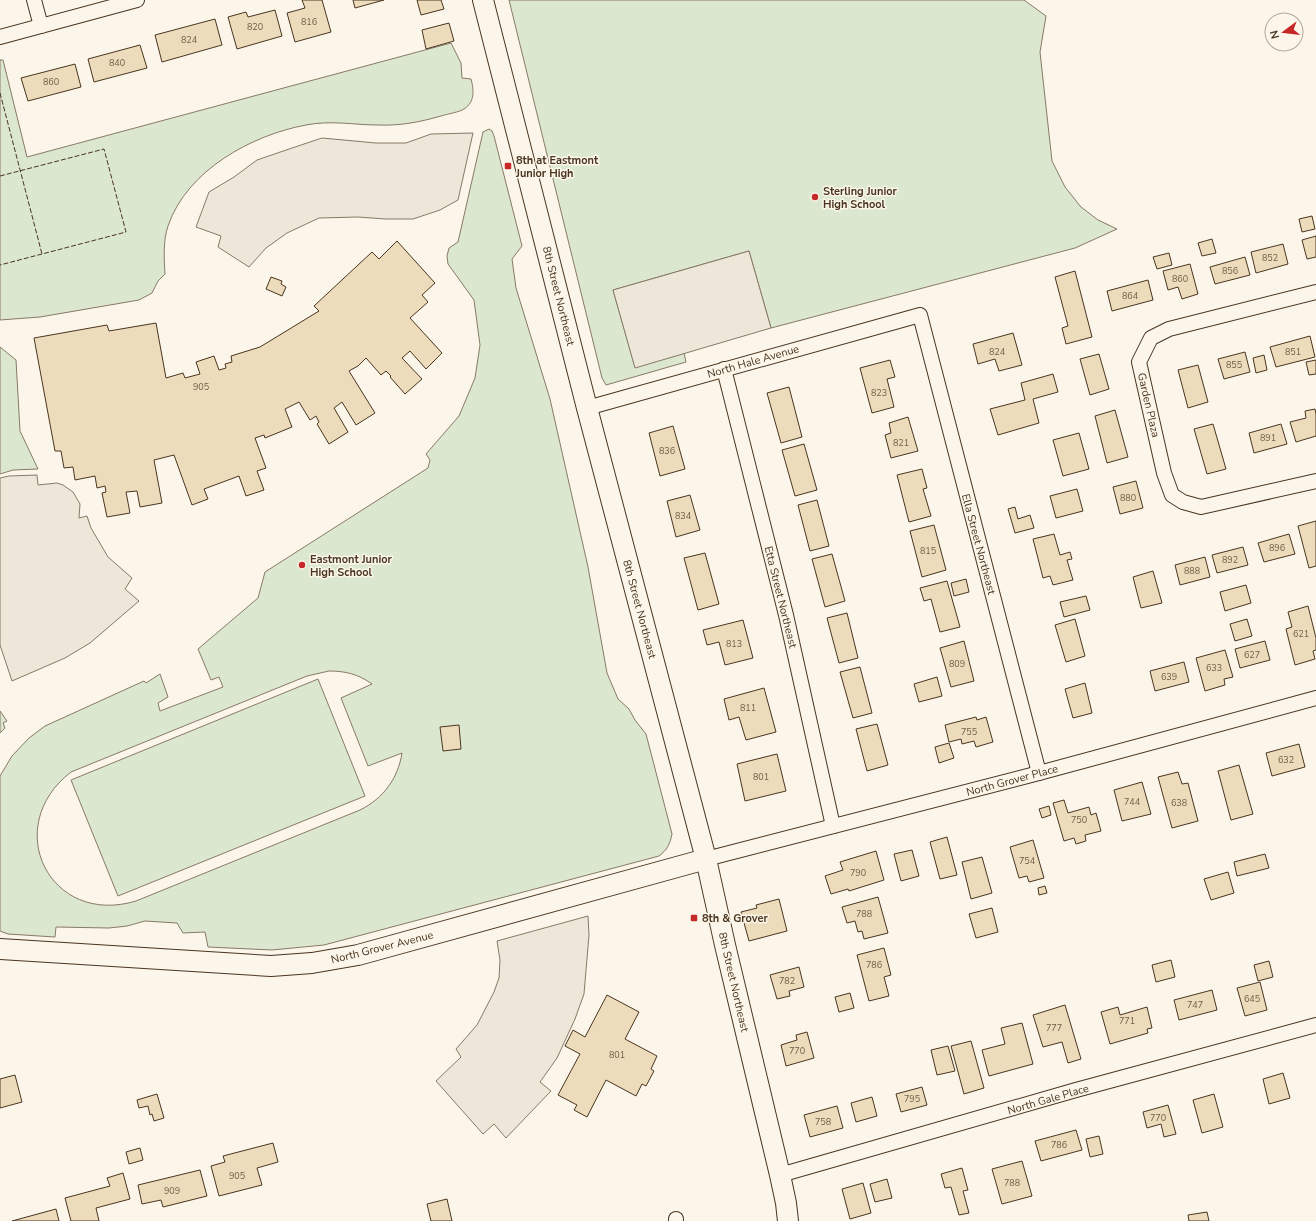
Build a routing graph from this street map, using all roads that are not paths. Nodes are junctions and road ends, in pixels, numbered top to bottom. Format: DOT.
graph roads {
  1 [pos="34,0"];
  2 [pos="137,0"];
  3 [pos="483,0"];
  4 [pos="41,26"];
  5 [pos="0,37"];
  6 [pos="1316,292"];
  7 [pos="920,315"];
  8 [pos="724,369"];
  9 [pos="587,408"];
  10 [pos="1316,482"];
  11 [pos="1316,698"];
  12 [pos="1039,773"];
  13 [pos="833,826"];
  14 [pos="706,859"];
  15 [pos="0,949"];
  16 [pos="1316,1025"];
  17 [pos="780,1175"];
  18 [pos="788,1221"];
  1 -- 4 [label="street"];
  2 -- 4 [label="street"];
  3 -- 9 [label="street, 8th Street Northeast"];
  4 -- 5 [label="street"];
  6 -- 10 [label="street, Garden Plaza"];
  7 -- 8 [label="street, North Hale Avenue"];
  7 -- 12 [label="street, Ella Street Northeast"];
  8 -- 9 [label="street, North Hale Avenue"];
  8 -- 13 [label="street, Etta Street Northeast"];
  9 -- 14 [label="street, 8th Street Northeast"];
  11 -- 12 [label="street, North Grover Place"];
  12 -- 13 [label="street, North Grover Place"];
  13 -- 14 [label="street, North Grover Place"];
  14 -- 15 [label="street, North Grover Avenue"];
  14 -- 17 [label="street, 8th Street Northeast"];
  16 -- 17 [label="street, North Gale Place"];
  17 -- 18 [label="street, 8th Street Northeast"];
}
